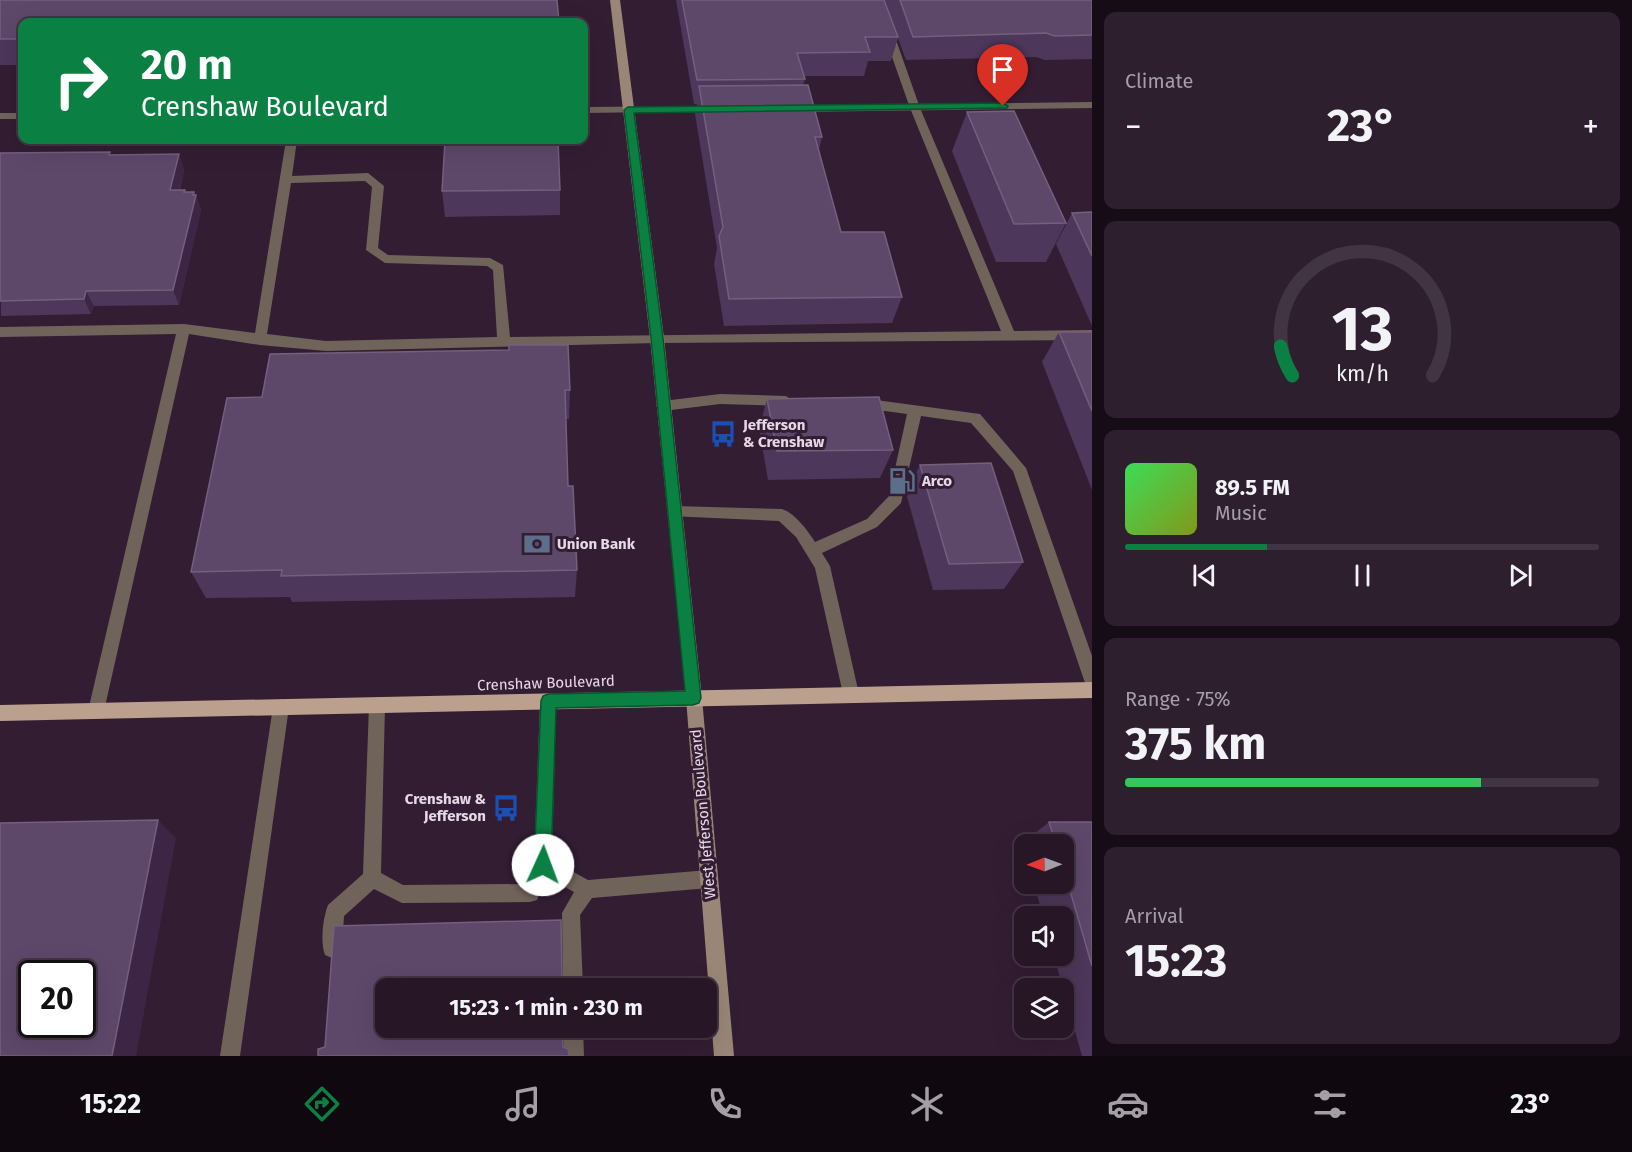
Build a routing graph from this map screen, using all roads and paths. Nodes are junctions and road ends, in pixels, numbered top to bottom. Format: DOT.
graph roads {
  1 [pos="615,0"];
  2 [pos="877,0"];
  3 [pos="1092,105"];
  4 [pos="915,108"];
  5 [pos="732,109"];
  6 [pos="789,109"];
  7 [pos="588,110"];
  8 [pos="628,110"];
  9 [pos="0,116"];
  10 [pos="18,116"];
  11 [pos="291,144"];
  12 [pos="284,180"];
  13 [pos="184,329"];
  14 [pos="0,332"];
  15 [pos="1092,335"];
  16 [pos="1010,336"];
  17 [pos="657,338"];
  18 [pos="260,340"];
  19 [pos="504,342"];
  20 [pos="803,401"];
  21 [pos="850,403"];
  22 [pos="663,405"];
  23 [pos="915,410"];
  24 [pos="674,512"];
  25 [pos="812,551"];
  26 [pos="1092,680"];
  27 [pos="1092,690"];
  28 [pos="851,694"];
  29 [pos="693,698"];
  30 [pos="548,701"];
  31 [pos="377,705"];
  32 [pos="281,707"];
  33 [pos="96,711"];
  34 [pos="0,713"];
  35 [pos="543,865"];
  36 [pos="372,878"];
  37 [pos="709,879"];
  38 [pos="587,889"];
  39 [pos="331,972"];
  40 [pos="573,978"];
  41 [pos="573,1038"];
  42 [pos="230,1056"];
  43 [pos="574,1056"];
  44 [pos="724,1056"];
  1 -- 8 [label="main road, West Jefferson Boulevard"];
  2 -- 4 [label="street"];
  3 -- 4 [label="street"];
  4 -- 6 [label="street"];
  4 -- 16 [label="street"];
  5 -- 8 [label="street"];
  7 -- 8 [label="street"];
  8 -- 17 [label="main road, West Jefferson Boulevard"];
  9 -- 10 [label="street"];
  11 -- 12 [label="street"];
  12 -- 18 [label="street"];
  12 -- 19 [label="street"];
  13 -- 14 [label="street"];
  13 -- 18 [label="street"];
  13 -- 33 [label="street"];
  15 -- 16 [label="street"];
  16 -- 17 [label="street"];
  17 -- 19 [label="street"];
  17 -- 22 [label="main road, West Jefferson Boulevard"];
  18 -- 19 [label="street"];
  20 -- 22 [label="street"];
  21 -- 23 [label="street"];
  22 -- 24 [label="main road, West Jefferson Boulevard"];
  23 -- 25 [label="street"];
  23 -- 26 [label="street"];
  24 -- 25 [label="street"];
  24 -- 29 [label="main road, West Jefferson Boulevard"];
  25 -- 28 [label="street"];
  27 -- 28 [label="main road, Crenshaw Boulevard"];
  28 -- 29 [label="main road, Crenshaw Boulevard"];
  29 -- 30 [label="main road, Crenshaw Boulevard"];
  29 -- 37 [label="main road, West Jefferson Boulevard"];
  30 -- 31 [label="main road, Crenshaw Boulevard"];
  30 -- 35 [label="street"];
  31 -- 32 [label="main road, Crenshaw Boulevard"];
  31 -- 36 [label="street"];
  32 -- 33 [label="main road, Crenshaw Boulevard"];
  32 -- 42 [label="street"];
  33 -- 34 [label="main road, Crenshaw Boulevard"];
  35 -- 36 [label="street"];
  35 -- 38 [label="street"];
  36 -- 39 [label="street"];
  37 -- 38 [label="street"];
  37 -- 44 [label="main road, West Jefferson Boulevard"];
  38 -- 40 [label="street"];
  41 -- 43 [label="street"];
}
